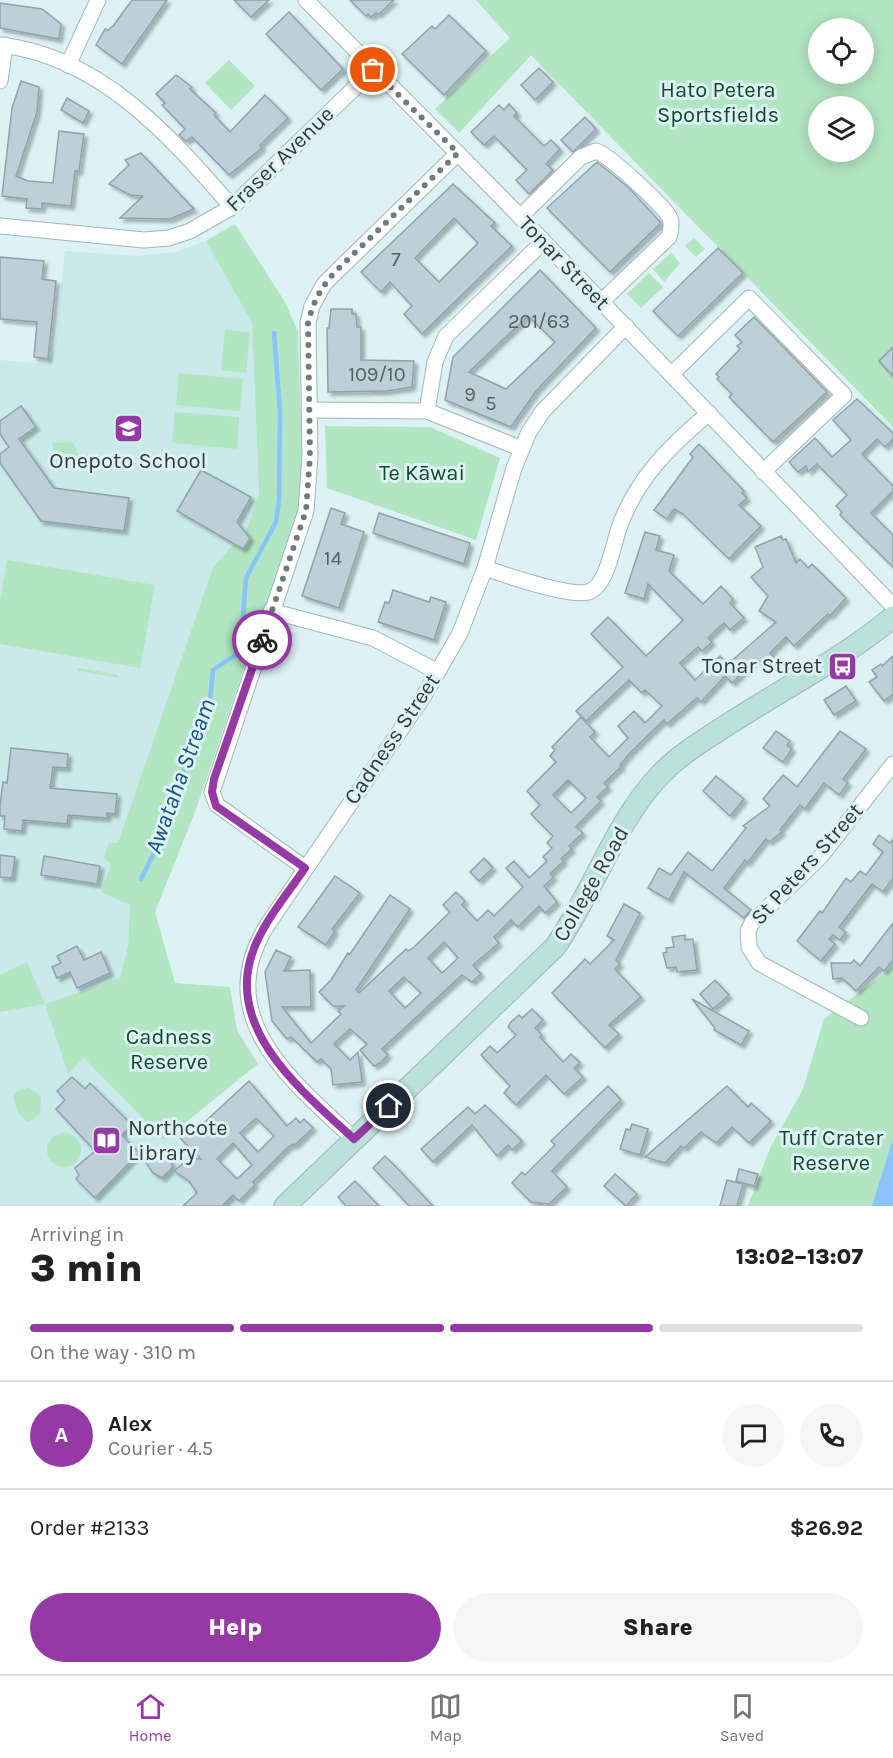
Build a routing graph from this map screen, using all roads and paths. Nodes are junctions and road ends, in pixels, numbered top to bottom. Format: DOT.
graph roads {
  1 [pos="98,0"];
  2 [pos="306,0"];
  3 [pos="3,45"];
  4 [pos="68,64"];
  5 [pos="373,70"];
  6 [pos="0,81"];
  7 [pos="458,153"];
  8 [pos="232,207"];
  9 [pos="520,217"];
  10 [pos="0,226"];
  11 [pos="543,242"];
  12 [pos="601,302"];
  13 [pos="626,326"];
  14 [pos="672,374"];
  15 [pos="309,410"];
  16 [pos="427,411"];
  17 [pos="709,413"];
  18 [pos="520,448"];
  19 [pos="763,472"];
  20 [pos="485,568"];
  21 [pos="893,606"];
  22 [pos="271,611"];
  23 [pos="893,618"];
  24 [pos="438,672"];
  25 [pos="893,764"];
  26 [pos="305,868"];
  27 [pos="861,1018"];
  28 [pos="354,1139"];
  29 [pos="285,1206"];
  1 -- 4 [label="street"];
  2 -- 5 [label="street, Tonar Street"];
  3 -- 4 [label="street"];
  3 -- 6 [label="street"];
  4 -- 8 [label="street"];
  5 -- 7 [label="street, Tonar Street"];
  5 -- 8 [label="street, Fraser Avenue"];
  7 -- 9 [label="street, Tonar Street"];
  7 -- 15 [label="street"];
  8 -- 10 [label="street, Fraser Avenue"];
  9 -- 11 [label="street, Tonar Street"];
  9 -- 12 [label="street"];
  11 -- 12 [label="street, Tonar Street"];
  11 -- 16 [label="street"];
  12 -- 13 [label="street, Tonar Street"];
  13 -- 14 [label="street, Tonar Street"];
  13 -- 18 [label="street, Cadness Street"];
  14 -- 17 [label="street, Tonar Street"];
  14 -- 19 [label="street"];
  15 -- 16 [label="street"];
  15 -- 22 [label="street"];
  16 -- 18 [label="street"];
  17 -- 19 [label="street, Tonar Street"];
  17 -- 20 [label="street"];
  18 -- 20 [label="street, Cadness Street"];
  19 -- 21 [label="street, Tonar Street"];
  20 -- 24 [label="street, Cadness Street"];
  22 -- 24 [label="street"];
  22 -- 26 [label="street"];
  23 -- 28 [label="main road, College Road"];
  24 -- 26 [label="street, Cadness Street"];
  25 -- 27 [label="street, St Peters Street"];
  26 -- 28 [label="street, Cadness Street"];
  28 -- 29 [label="main road, College Road"];
}
